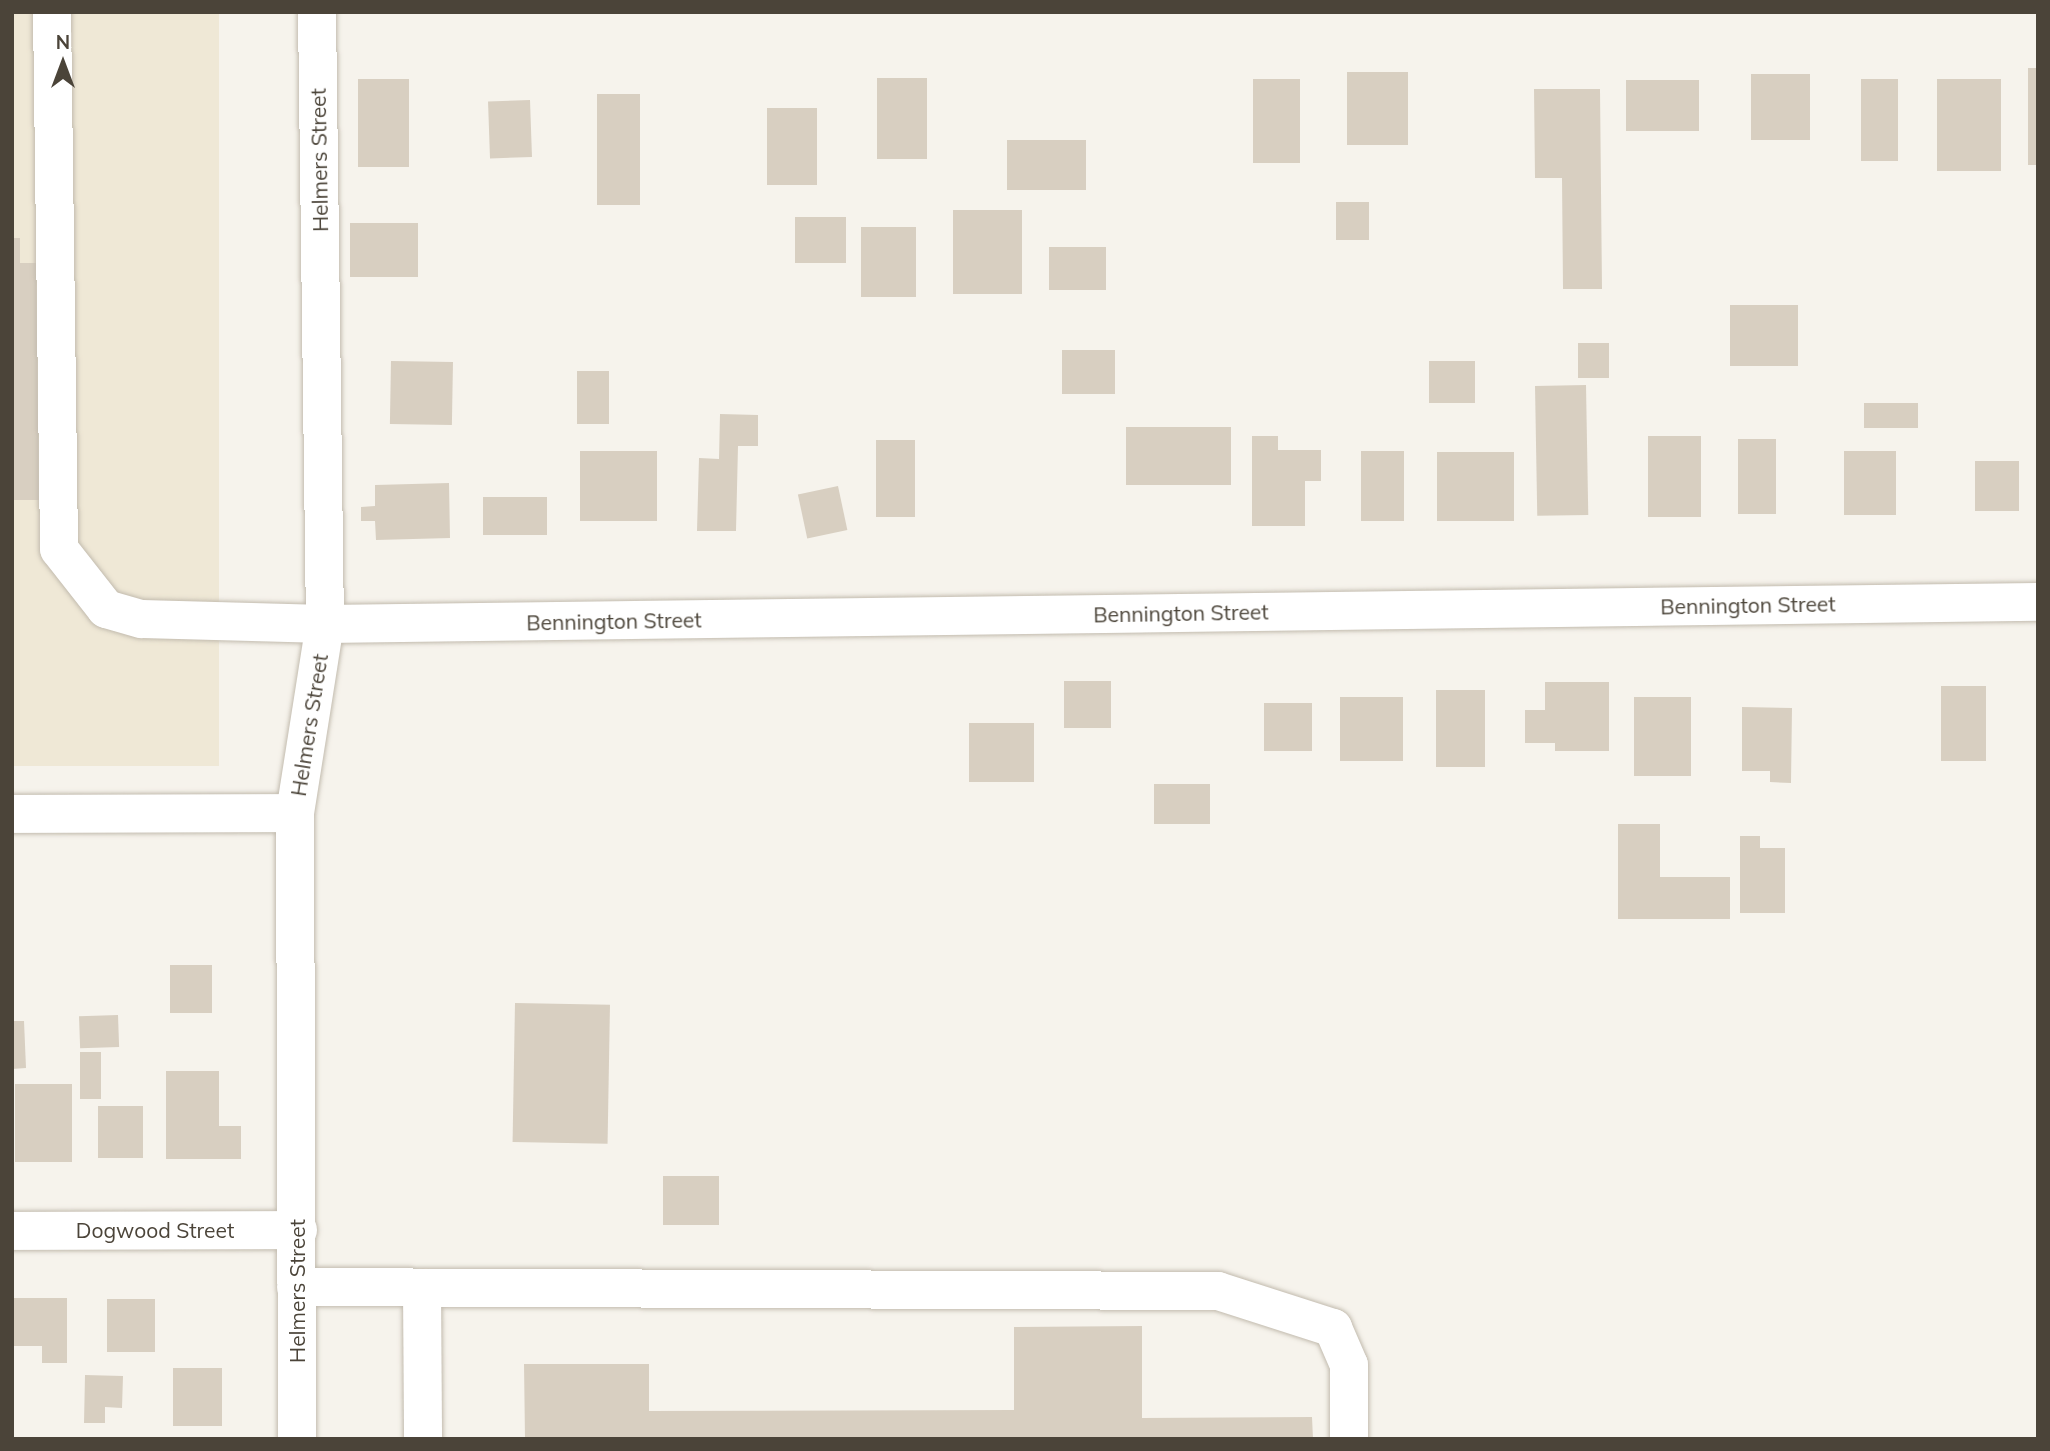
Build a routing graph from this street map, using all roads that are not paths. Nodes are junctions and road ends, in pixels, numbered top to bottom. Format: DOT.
graph roads {
  1 [pos="52,12"];
  2 [pos="317,12"];
  3 [pos="2038,601"];
  4 [pos="324,625"];
  5 [pos="295,813"];
  6 [pos="12,814"];
  7 [pos="298,1230"];
  8 [pos="12,1231"];
  9 [pos="296,1287"];
  10 [pos="422,1287"];
  11 [pos="296,1439"];
  12 [pos="423,1439"];
  13 [pos="1349,1439"];
  1 -- 4 [label="street, Bennington Street"];
  2 -- 4 [label="street, Helmers Street"];
  3 -- 4 [label="street, Bennington Street"];
  4 -- 5 [label="street, Helmers Street"];
  5 -- 6 [label="street"];
  5 -- 7 [label="street, Helmers Street"];
  7 -- 8 [label="street, Dogwood Street"];
  7 -- 9 [label="street, Helmers Street"];
  9 -- 10 [label="street"];
  9 -- 11 [label="street, Helmers Street"];
  10 -- 12 [label="street"];
  10 -- 13 [label="street"];
}
